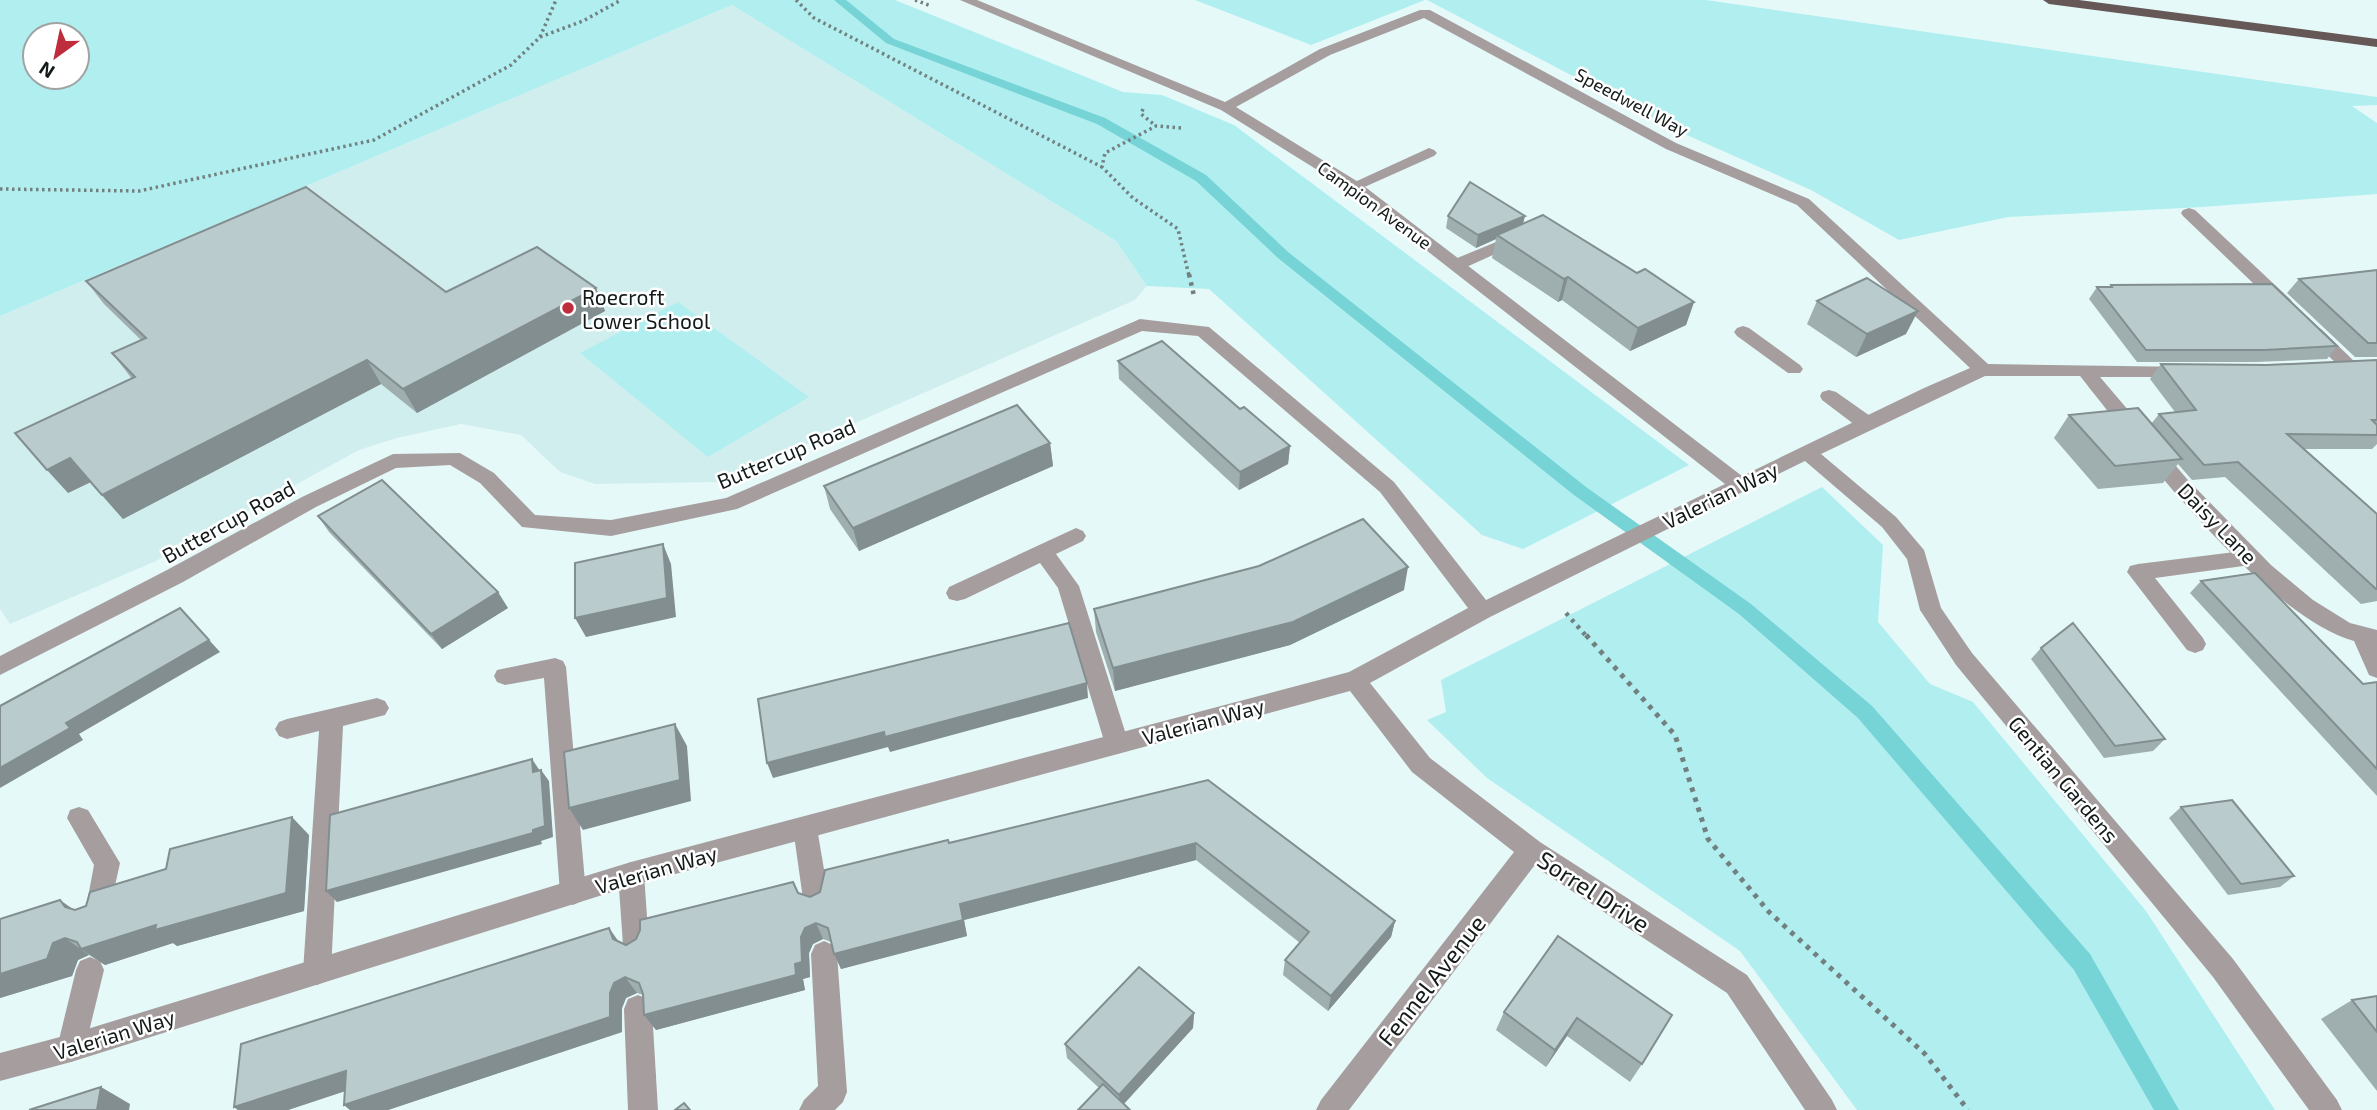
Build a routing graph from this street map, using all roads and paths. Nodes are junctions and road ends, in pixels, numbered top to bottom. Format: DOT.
graph roads {
  1 [pos="556,0"];
  2 [pos="621,0"];
  3 [pos="796,0"];
  4 [pos="966,0"];
  5 [pos="2049,0"];
  6 [pos="540,37"];
  7 [pos="2377,43"];
  8 [pos="1226,107"];
  9 [pos="1143,133"];
  10 [pos="1429,153"];
  11 [pos="1102,167"];
  12 [pos="1353,186"];
  13 [pos="0,189"];
  14 [pos="2189,213"];
  15 [pos="1532,232"];
  16 [pos="1456,265"];
  17 [pos="1203,331"];
  18 [pos="1743,332"];
  19 [pos="1794,369"];
  20 [pos="2323,369"];
  21 [pos="1983,370"];
  22 [pos="2203,371"];
  23 [pos="2086,372"];
  24 [pos="1829,396"];
  25 [pos="1866,424"];
  26 [pos="1807,452"];
  27 [pos="1740,485"];
  28 [pos="1076,536"];
  29 [pos="1044,553"];
  30 [pos="2251,558"];
  31 [pos="1540,584"];
  32 [pos="957,593"];
  33 [pos="1482,611"];
  34 [pos="2371,639"];
  35 [pos="2195,644"];
  36 [pos="0,666"];
  37 [pos="2377,669"];
  38 [pos="505,676"];
  39 [pos="1355,680"];
  40 [pos="377,708"];
  41 [pos="332,717"];
  42 [pos="287,729"];
  43 [pos="1117,744"];
  44 [pos="79,818"];
  45 [pos="805,828"];
  46 [pos="1531,850"];
  47 [pos="631,874"];
  48 [pos="572,892"];
  49 [pos="816,899"];
  50 [pos="98,913"];
  51 [pos="636,945"];
  52 [pos="824,954"];
  53 [pos="90,970"];
  54 [pos="317,972"];
  55 [pos="638,1009"];
  56 [pos="71,1048"];
  57 [pos="0,1068"];
  58 [pos="643,1110"];
  59 [pos="814,1110"];
  60 [pos="1331,1110"];
  61 [pos="1822,1110"];
  62 [pos="1968,1110"];
  63 [pos="2327,1110"];
  1 -- 6 [label="path"];
  2 -- 6 [label="path"];
  3 -- 11 [label="path"];
  4 -- 8 [label="street, Campion Avenue"];
  5 -- 7 [label="main road"];
  6 -- 13 [label="path"];
  8 -- 12 [label="street, Campion Avenue"];
  8 -- 21 [label="street, Speedwell Way"];
  9 -- 11 [label="path"];
  10 -- 12 [label="street"];
  11 -- 17 [label="path"];
  12 -- 16 [label="street, Campion Avenue"];
  14 -- 20 [label="street"];
  15 -- 16 [label="street"];
  16 -- 27 [label="street, Campion Avenue"];
  17 -- 33 [label="street"];
  17 -- 36 [label="street, Buttercup Road"];
  18 -- 19 [label="street"];
  21 -- 23 [label="street, Valerian Way"];
  21 -- 25 [label="street, Valerian Way"];
  22 -- 23 [label="street, Valerian Way"];
  23 -- 30 [label="street, Daisy Lane"];
  24 -- 25 [label="street"];
  25 -- 26 [label="street, Valerian Way"];
  26 -- 27 [label="street, Valerian Way"];
  26 -- 63 [label="street, Gentian Gardens"];
  27 -- 31 [label="street, Valerian Way"];
  28 -- 29 [label="street"];
  29 -- 32 [label="street"];
  29 -- 43 [label="street"];
  30 -- 34 [label="street, Daisy Lane"];
  30 -- 35 [label="street"];
  31 -- 33 [label="street, Valerian Way"];
  31 -- 62 [label="path"];
  33 -- 39 [label="street, Valerian Way"];
  34 -- 37 [label="street"];
  38 -- 48 [label="street"];
  39 -- 43 [label="street, Valerian Way"];
  39 -- 46 [label="street, Sorrel Drive"];
  40 -- 41 [label="street"];
  41 -- 42 [label="street"];
  41 -- 54 [label="street"];
  43 -- 45 [label="street, Valerian Way"];
  44 -- 50 [label="street"];
  45 -- 47 [label="street, Valerian Way"];
  45 -- 49 [label="street"];
  46 -- 60 [label="street, Fennel Avenue"];
  46 -- 61 [label="street, Sorrel Drive"];
  47 -- 48 [label="street, Valerian Way"];
  47 -- 51 [label="street"];
  48 -- 54 [label="street, Valerian Way"];
  52 -- 59 [label="street"];
  53 -- 56 [label="street"];
  54 -- 56 [label="street, Valerian Way"];
  55 -- 58 [label="street"];
  56 -- 57 [label="street, Valerian Way"];
}
